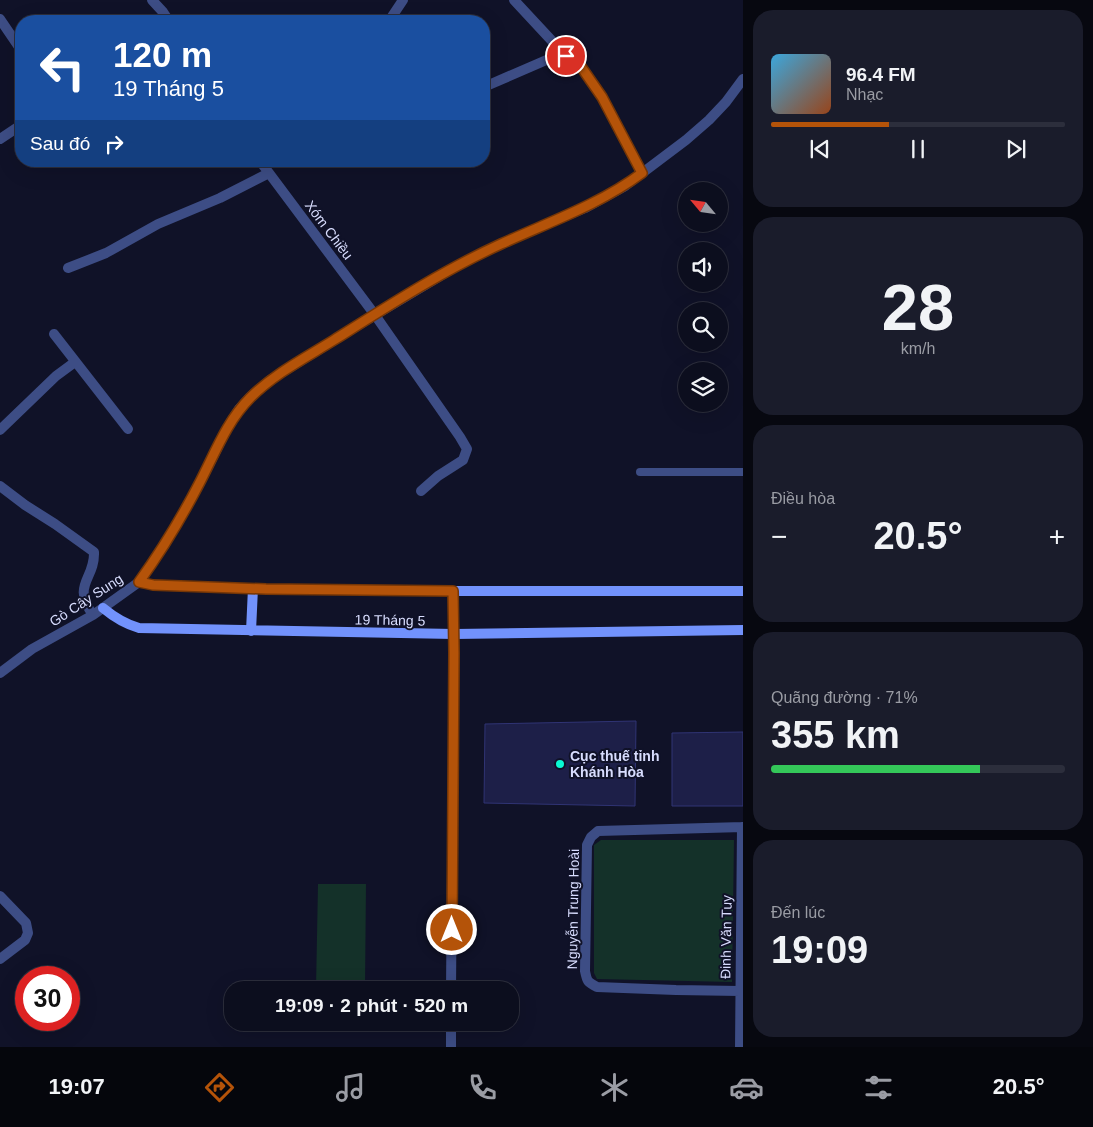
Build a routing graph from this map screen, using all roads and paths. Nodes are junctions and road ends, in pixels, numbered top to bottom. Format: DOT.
graph roads {
  1 [pos="152,0"];
  2 [pos="403,0"];
  3 [pos="514,0"];
  4 [pos="165,15"];
  5 [pos="395,15"];
  6 [pos="0,19"];
  7 [pos="15,41"];
  8 [pos="566,56"];
  9 [pos="743,79"];
  10 [pos="490,84"];
  11 [pos="15,129"];
  12 [pos="0,139"];
  13 [pos="265,167"];
  14 [pos="267,167"];
  15 [pos="642,173"];
  16 [pos="68,268"];
  17 [pos="375,315"];
  18 [pos="54,334"];
  19 [pos="75,362"];
  20 [pos="128,429"];
  21 [pos="0,430"];
  22 [pos="640,472"];
  23 [pos="743,472"];
  24 [pos="0,486"];
  25 [pos="421,491"];
  26 [pos="139,582"];
  27 [pos="253,588"];
  28 [pos="453,591"];
  29 [pos="743,591"];
  30 [pos="103,608"];
  31 [pos="93,615"];
  32 [pos="743,630"];
  33 [pos="251,631"];
  34 [pos="454,634"];
  35 [pos="0,673"];
  36 [pos="742,827"];
  37 [pos="0,896"];
  38 [pos="0,959"];
  39 [pos="452,981"];
  40 [pos="740,991"];
  41 [pos="451,1031"];
  42 [pos="451,1047"];
  43 [pos="740,1047"];
  1 -- 4 [label="street"];
  2 -- 5 [label="street"];
  3 -- 8 [label="street"];
  6 -- 7 [label="street"];
  8 -- 10 [label="street"];
  8 -- 15 [label="street"];
  9 -- 15 [label="street, Gò Cây Sung"];
  11 -- 12 [label="street"];
  13 -- 16 [label="street"];
  14 -- 17 [label="street, Xóm Chiều"];
  15 -- 17 [label="street, Gò Cây Sung"];
  17 -- 25 [label="street, Xóm Chiều"];
  17 -- 26 [label="street, Gò Cây Sung"];
  18 -- 19 [label="street"];
  19 -- 20 [label="street"];
  19 -- 21 [label="street"];
  22 -- 23 [label="lane"];
  24 -- 31 [label="street"];
  26 -- 27 [label="street"];
  26 -- 30 [label="street, Gò Cây Sung"];
  27 -- 28 [label="street"];
  27 -- 33 [label="street"];
  28 -- 29 [label="street"];
  28 -- 34 [label="street"];
  30 -- 31 [label="street, Gò Cây Sung"];
  30 -- 33 [label="street, 19 Tháng 5"];
  31 -- 35 [label="street, Gò Cây Sung"];
  32 -- 34 [label="street, 19 Tháng 5"];
  33 -- 34 [label="street, 19 Tháng 5"];
  34 -- 39 [label="street"];
  36 -- 40 [label="street, Đinh Văn Tuy"];
  36 -- 40 [label="street, Nguyễn Trung Hoài"];
  37 -- 38 [label="street"];
  40 -- 43 [label="street, Đinh Văn Tuy"];
  41 -- 42 [label="street"];
}
